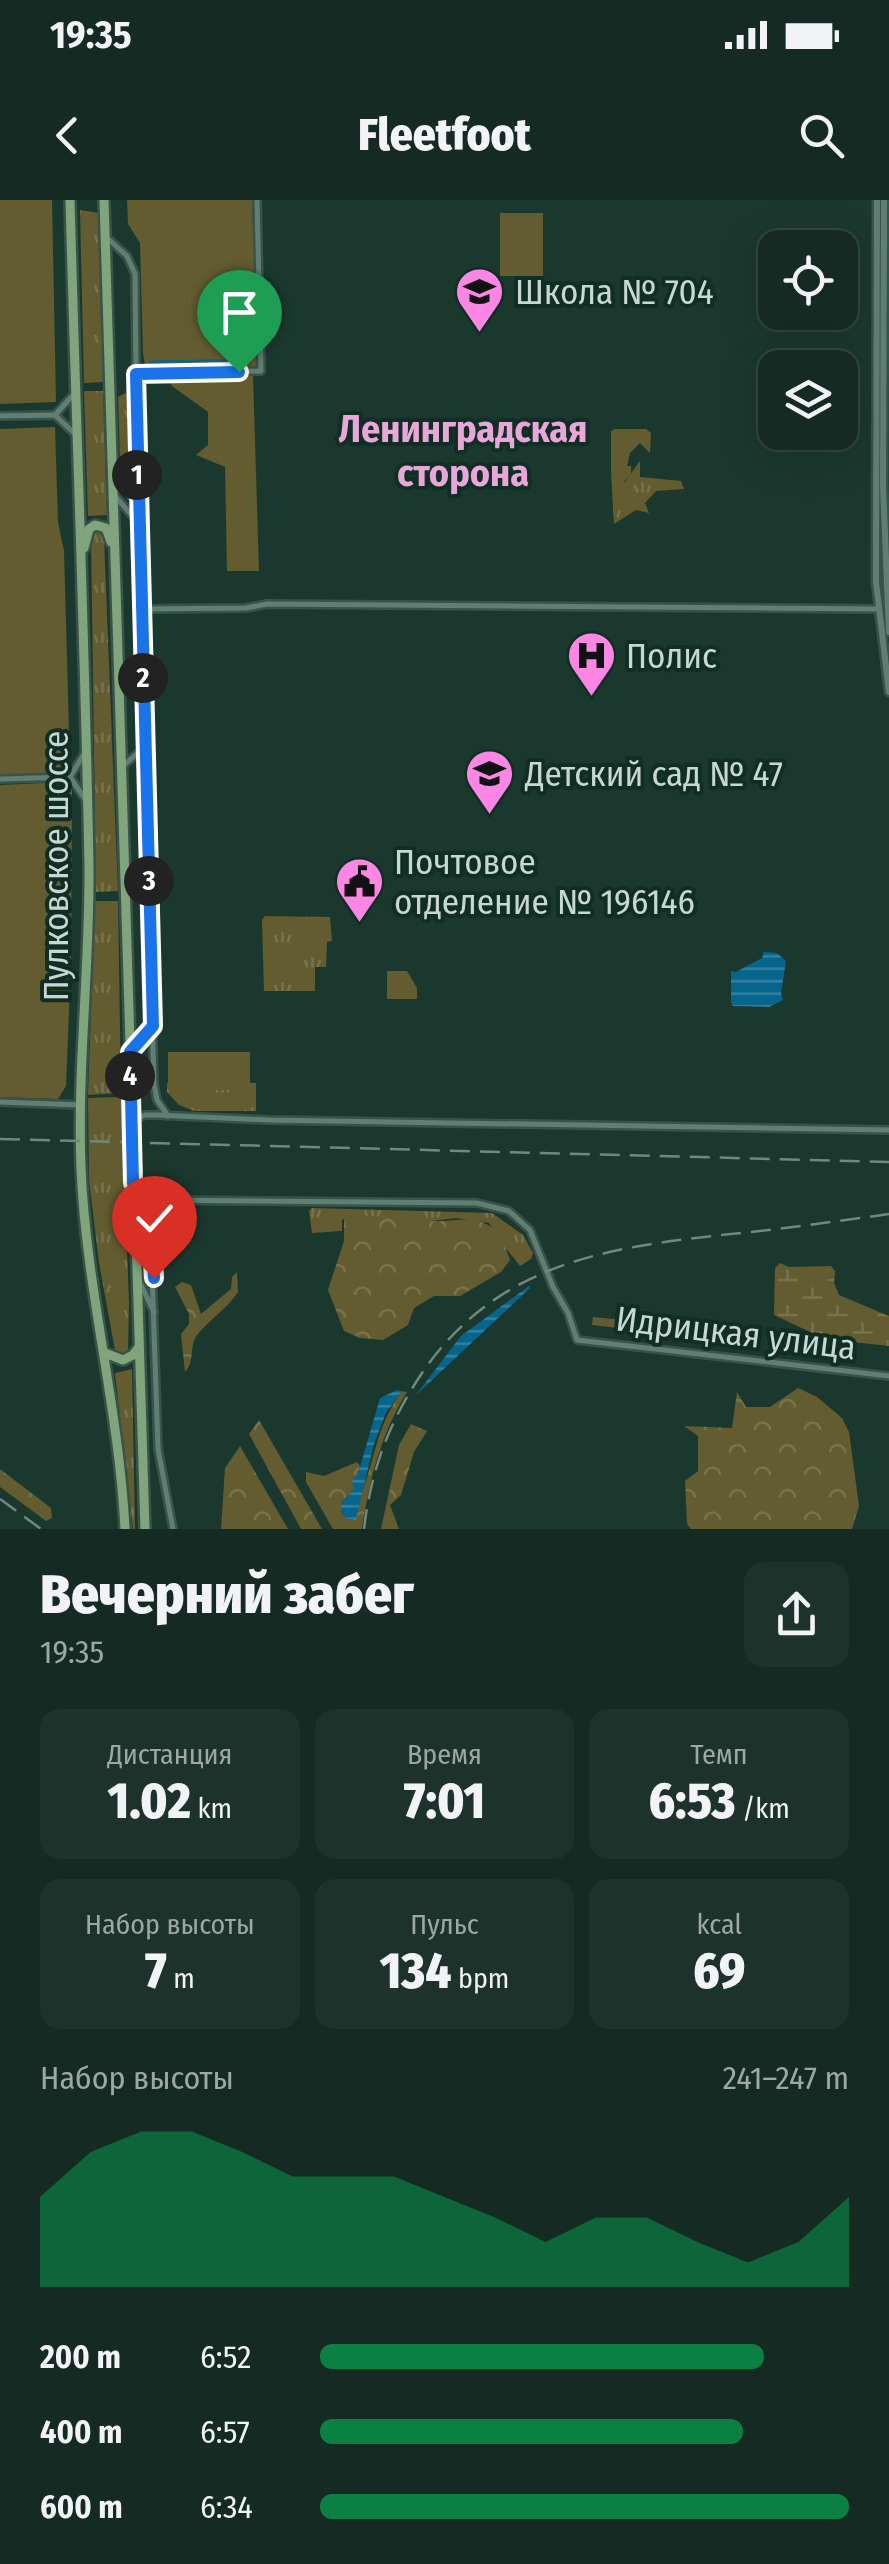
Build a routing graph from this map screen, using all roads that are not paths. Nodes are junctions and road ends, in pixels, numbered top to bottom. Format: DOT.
graph roads {
  1 [pos="70,200"];
  2 [pos="104,200"];
  3 [pos="257,200"];
  4 [pos="880,200"];
  5 [pos="106,236"];
  6 [pos="136,374"];
  7 [pos="76,392"];
  8 [pos="55,415"];
  9 [pos="0,416"];
  10 [pos="76,436"];
  11 [pos="113,494"];
  12 [pos="138,522"];
  13 [pos="115,554"];
  14 [pos="80,560"];
  15 [pos="140,609"];
  16 [pos="879,610"];
  17 [pos="889,632"];
  18 [pos="889,692"];
  19 [pos="145,747"];
  20 [pos="85,751"];
  21 [pos="121,766"];
  22 [pos="70,777"];
  23 [pos="0,780"];
  24 [pos="87,804"];
  25 [pos="153,1026"];
  26 [pos="130,1052"];
  27 [pos="0,1102"];
  28 [pos="81,1105"];
  29 [pos="168,1116"];
  30 [pos="132,1122"];
  31 [pos="889,1130"];
  32 [pos="133,1183"];
  33 [pos="161,1200"];
  34 [pos="136,1275"];
  35 [pos="155,1315"];
  36 [pos="139,1348"];
  37 [pos="105,1352"];
  38 [pos="889,1376"];
  39 [pos="125,1529"];
  40 [pos="145,1529"];
  41 [pos="173,1529"];
  1 -- 7 [label="main road, Пулковское шоссе"];
  2 -- 5 [label="main road, Пулковское шоссе"];
  3 -- 6 [label="street"];
  4 -- 16 [label="street"];
  4 -- 17 [label="street"];
  5 -- 6 [label="street"];
  5 -- 11 [label="main road, Пулковское шоссе"];
  6 -- 12 [label="street"];
  7 -- 8 [label="street"];
  7 -- 10 [label="main road, Пулковское шоссе"];
  8 -- 9 [label="street"];
  8 -- 10 [label="street"];
  10 -- 14 [label="main road, Пулковское шоссе"];
  11 -- 12 [label="street"];
  11 -- 13 [label="main road, Пулковское шоссе"];
  12 -- 15 [label="street"];
  13 -- 14 [label="main road"];
  13 -- 21 [label="main road, Пулковское шоссе"];
  14 -- 20 [label="main road, Пулковское шоссе"];
  15 -- 16 [label="street"];
  15 -- 19 [label="street"];
  16 -- 18 [label="street"];
  19 -- 21 [label="street"];
  19 -- 25 [label="street"];
  20 -- 22 [label="street"];
  20 -- 24 [label="main road, Пулковское шоссе"];
  21 -- 26 [label="main road, Пулковское шоссе"];
  22 -- 23 [label="street"];
  22 -- 24 [label="street"];
  24 -- 28 [label="main road, Пулковское шоссе"];
  25 -- 26 [label="street"];
  25 -- 29 [label="street"];
  26 -- 30 [label="main road, Пулковское шоссе"];
  27 -- 28 [label="street"];
  28 -- 37 [label="main road, Пулковское шоссе"];
  29 -- 30 [label="street"];
  29 -- 31 [label="street"];
  30 -- 32 [label="main road, Пулковское шоссе"];
  32 -- 33 [label="street"];
  32 -- 34 [label="main road, Пулковское шоссе"];
  33 -- 35 [label="street"];
  33 -- 38 [label="street, Идрицкая улица"];
  34 -- 35 [label="street"];
  34 -- 36 [label="main road, Пулковское шоссе"];
  35 -- 41 [label="street"];
  36 -- 37 [label="main road"];
  36 -- 40 [label="main road, Пулковское шоссе"];
  37 -- 39 [label="main road, Пулковское шоссе"];
}
